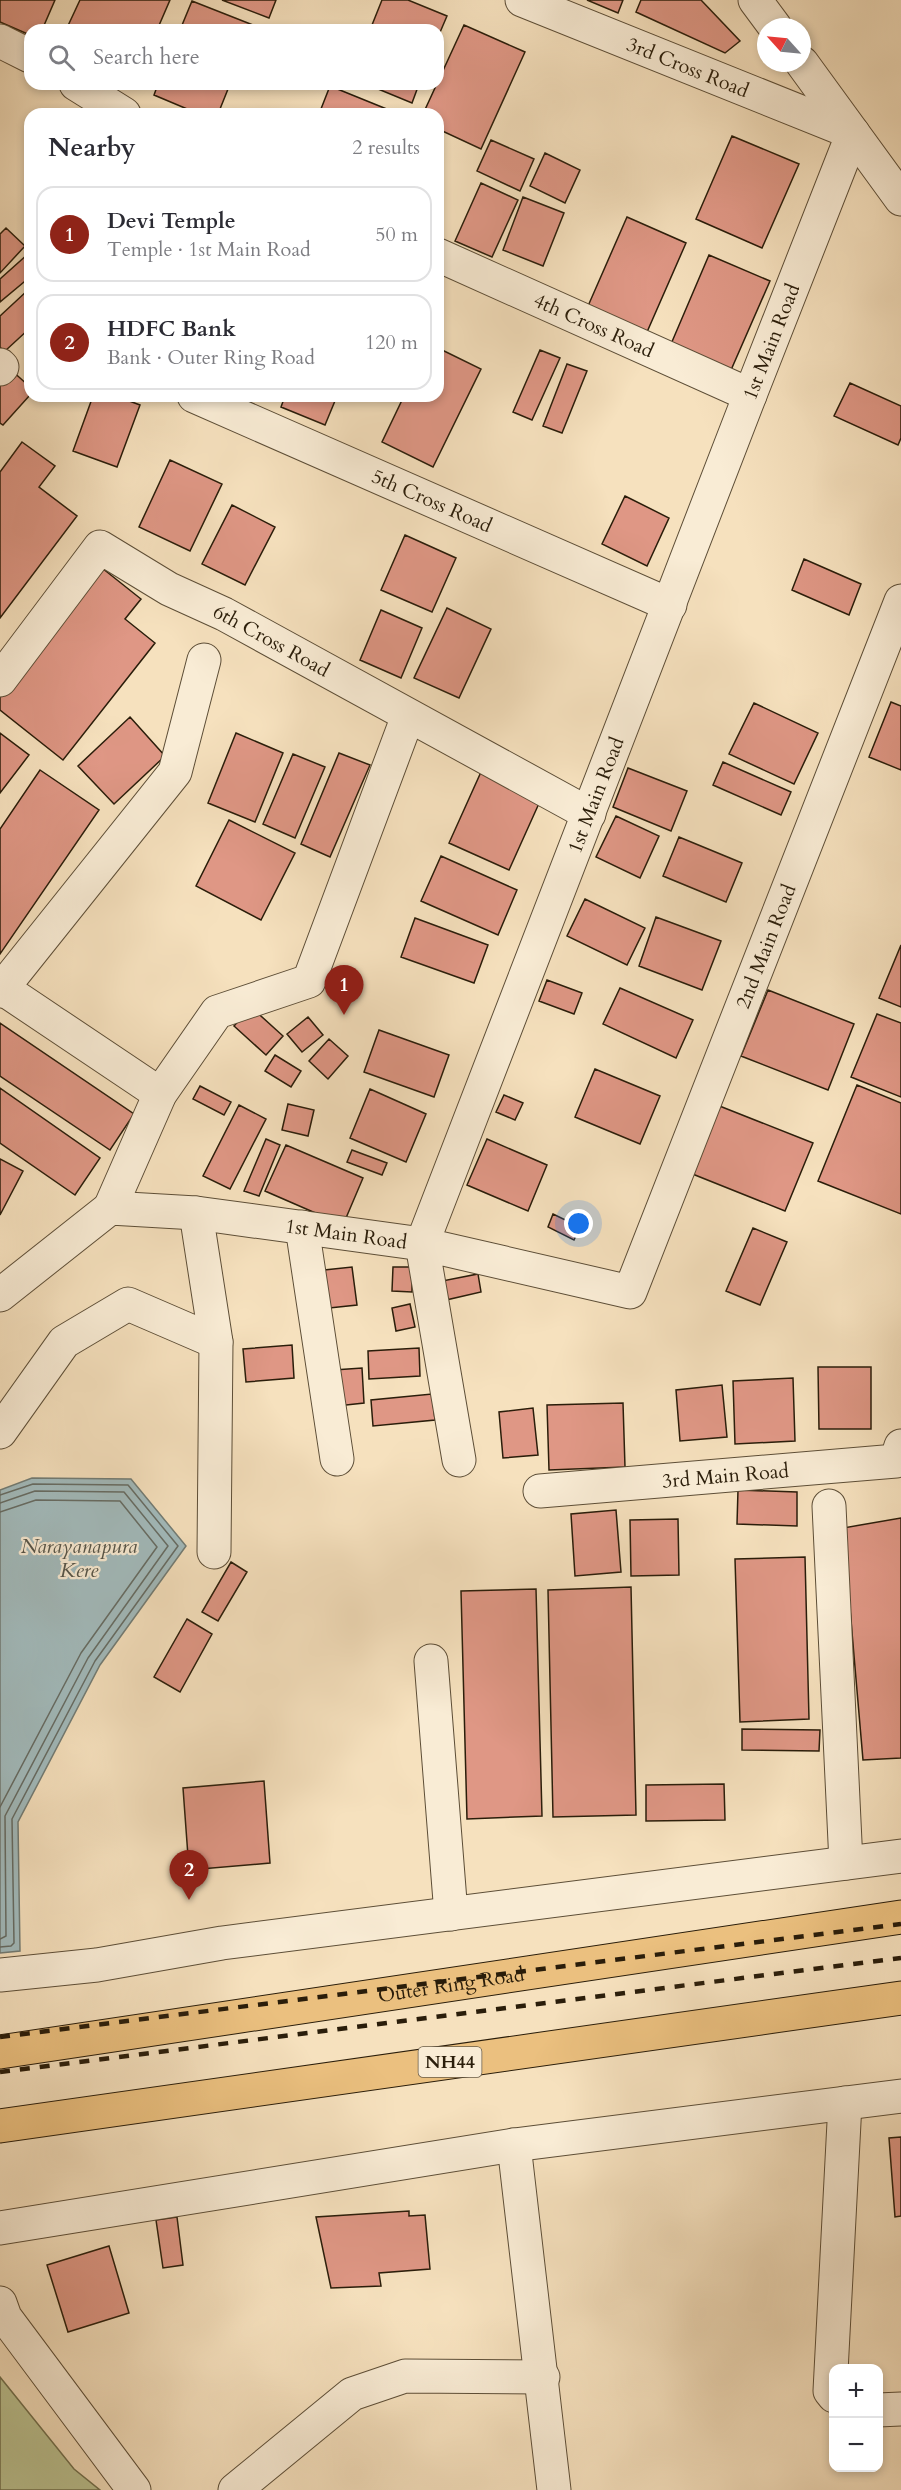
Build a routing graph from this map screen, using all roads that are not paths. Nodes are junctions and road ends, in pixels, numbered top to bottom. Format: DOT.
graph roads {
  1 [pos="522,0"];
  2 [pos="755,0"];
  3 [pos="768,18"];
  4 [pos="0,41"];
  5 [pos="24,53"];
  6 [pos="809,72"];
  7 [pos="86,90"];
  8 [pos="114,108"];
  9 [pos="854,134"];
  10 [pos="901,199"];
  11 [pos="444,258"];
  12 [pos="750,395"];
  13 [pos="208,402"];
  14 [pos="901,601"];
  15 [pos="669,605"];
  16 [pos="204,660"];
  17 [pos="0,680"];
  18 [pos="408,716"];
  19 [pos="589,814"];
  20 [pos="1,989"];
  21 [pos="160,1094"];
  22 [pos="110,1208"];
  23 [pos="196,1213"];
  24 [pos="302,1227"];
  25 [pos="422,1244"];
  26 [pos="0,1295"];
  27 [pos="216,1342"];
  28 [pos="0,1432"];
  29 [pos="901,1446"];
  30 [pos="337,1459"];
  31 [pos="459,1460"];
  32 [pos="540,1491"];
  33 [pos="829,1506"];
  34 [pos="214,1552"];
  35 [pos="430,1661"];
  36 [pos="901,1856"];
  37 [pos="846,1863"];
  38 [pos="451,1914"];
  39 [pos="901,1917"];
  40 [pos="0,1975"];
  41 [pos="901,1998"];
  42 [pos="0,2052"];
  43 [pos="901,2096"];
  44 [pos="845,2103"];
  45 [pos="0,2126"];
  46 [pos="514,2145"];
  47 [pos="0,2228"];
  48 [pos="0,2303"];
  49 [pos="831,2364"];
  50 [pos="543,2377"];
  51 [pos="901,2409"];
  52 [pos="883,2410"];
  53 [pos="135,2490"];
  54 [pos="235,2490"];
  55 [pos="554,2490"];
  1 -- 9 [label="street, 3rd Cross Road"];
  2 -- 3 [label="street"];
  4 -- 5 [label="street"];
  6 -- 9 [label="street"];
  7 -- 8 [label="street"];
  9 -- 10 [label="street"];
  9 -- 12 [label="street, 1st Main Road"];
  11 -- 12 [label="street, 4th Cross Road"];
  12 -- 15 [label="street, 1st Main Road"];
  13 -- 15 [label="street, 5th Cross Road"];
  14 -- 25 [label="street, 2nd Main Road"];
  15 -- 19 [label="street, 1st Main Road"];
  16 -- 20 [label="street"];
  17 -- 18 [label="street, 6th Cross Road"];
  18 -- 19 [label="street, 6th Cross Road"];
  18 -- 21 [label="street"];
  19 -- 25 [label="street, 1st Main Road"];
  20 -- 21 [label="street"];
  21 -- 22 [label="street"];
  22 -- 23 [label="street, 1st Main Road"];
  22 -- 26 [label="street"];
  23 -- 24 [label="street, 1st Main Road"];
  23 -- 27 [label="street"];
  24 -- 25 [label="street, 1st Main Road"];
  24 -- 30 [label="street"];
  25 -- 31 [label="street"];
  27 -- 28 [label="street"];
  27 -- 34 [label="street"];
  29 -- 32 [label="street, 3rd Main Road"];
  33 -- 37 [label="street"];
  35 -- 38 [label="street"];
  36 -- 37 [label="street"];
  37 -- 38 [label="street"];
  38 -- 40 [label="street"];
  39 -- 42 [label="highway, Outer Ring Road"];
  41 -- 45 [label="highway, NH44"];
  43 -- 44 [label="street"];
  44 -- 46 [label="street"];
  44 -- 49 [label="street"];
  46 -- 47 [label="street"];
  46 -- 50 [label="street"];
  48 -- 53 [label="street"];
  50 -- 54 [label="street"];
  50 -- 55 [label="street"];
  51 -- 52 [label="street"];
}
